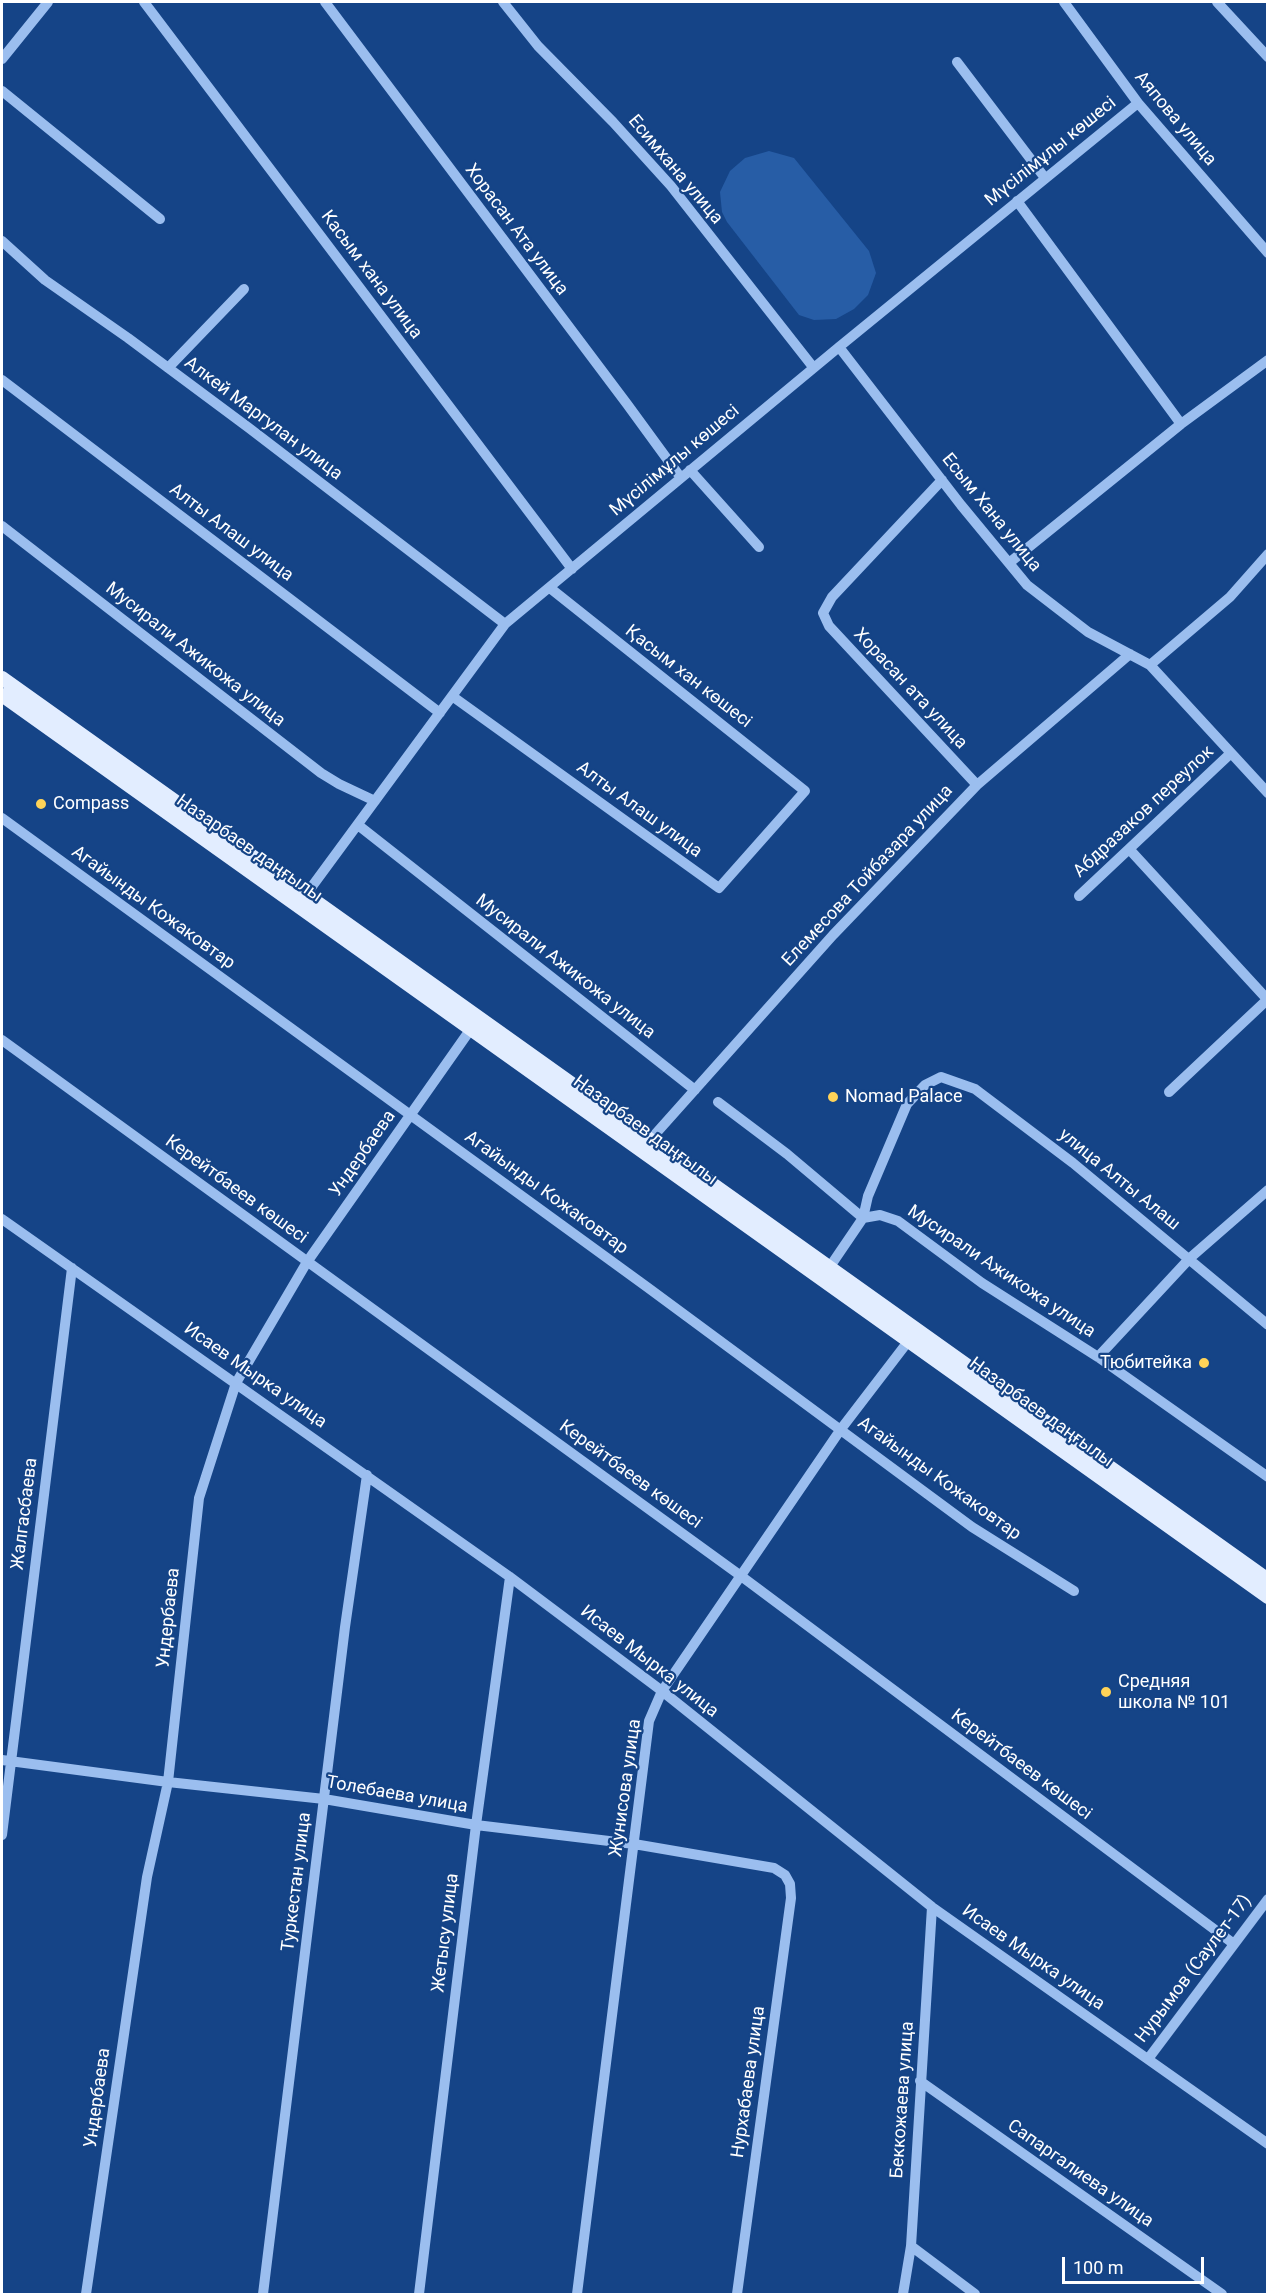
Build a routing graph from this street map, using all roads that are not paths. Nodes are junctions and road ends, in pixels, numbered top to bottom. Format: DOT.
graph roads {
  1 [pos="48,2"];
  2 [pos="144,2"];
  3 [pos="325,2"];
  4 [pos="503,2"];
  5 [pos="1064,2"];
  6 [pos="1217,2"];
  7 [pos="1268,57"];
  8 [pos="2,59"];
  9 [pos="957,62"];
  10 [pos="2,91"];
  11 [pos="1138,103"];
  12 [pos="1045,178"];
  13 [pos="1017,201"];
  14 [pos="160,219"];
  15 [pos="2,241"];
  16 [pos="1268,253"];
  17 [pos="244,289"];
  18 [pos="839,346"];
  19 [pos="1268,360"];
  20 [pos="813,367"];
  21 [pos="168,368"];
  22 [pos="2,380"];
  23 [pos="1181,424"];
  24 [pos="690,470"];
  25 [pos="681,478"];
  26 [pos="942,480"];
  27 [pos="2,526"];
  28 [pos="759,548"];
  29 [pos="1268,554"];
  30 [pos="1009,563"];
  31 [pos="572,569"];
  32 [pos="550,588"];
  33 [pos="505,624"];
  34 [pos="1130,654"];
  35 [pos="1150,665"];
  36 [pos="2,678"];
  37 [pos="2,694"];
  38 [pos="452,696"];
  39 [pos="440,713"];
  40 [pos="1232,753"];
  41 [pos="977,785"];
  42 [pos="1268,793"];
  43 [pos="375,801"];
  44 [pos="2,818"];
  45 [pos="358,825"];
  46 [pos="1130,850"];
  47 [pos="719,888"];
  48 [pos="1079,896"];
  49 [pos="302,900"];
  50 [pos="1267,999"];
  51 [pos="475,1023"];
  52 [pos="2,1040"];
  53 [pos="694,1090"];
  54 [pos="1169,1092"];
  55 [pos="718,1102"];
  56 [pos="411,1115"];
  57 [pos="650,1140"];
  58 [pos="1268,1190"];
  59 [pos="863,1218"];
  60 [pos="2,1219"];
  61 [pos="1190,1258"];
  62 [pos="308,1262"];
  63 [pos="72,1268"];
  64 [pos="830,1268"];
  65 [pos="1268,1325"];
  66 [pos="913,1335"];
  67 [pos="1098,1357"];
  68 [pos="236,1383"];
  69 [pos="841,1429"];
  70 [pos="367,1474"];
  71 [pos="1268,1478"];
  72 [pos="741,1576"];
  73 [pos="510,1577"];
  74 [pos="1268,1580"];
  75 [pos="1074,1591"];
  76 [pos="1268,1597"];
  77 [pos="662,1691"];
  78 [pos="6,1761"];
  79 [pos="168,1782"];
  80 [pos="324,1799"];
  81 [pos="476,1825"];
  82 [pos="2,1835"];
  83 [pos="634,1844"];
  84 [pos="785,1875"];
  85 [pos="1268,1899"];
  86 [pos="932,1907"];
  87 [pos="1234,1944"];
  88 [pos="1148,2059"];
  89 [pos="920,2081"];
  90 [pos="1268,2144"];
  91 [pos="910,2246"];
  92 [pos="86,2295"];
  93 [pos="262,2295"];
  94 [pos="419,2295"];
  95 [pos="577,2295"];
  96 [pos="737,2295"];
  97 [pos="903,2295"];
  98 [pos="975,2295"];
  99 [pos="1222,2295"];
  1 -- 8 [label="street"];
  2 -- 31 [label="street, Касым хана улица"];
  3 -- 25 [label="street, Хорасан Ата улица"];
  4 -- 20 [label="street, Есимхана улица"];
  5 -- 11 [label="street, Аяпова улица"];
  6 -- 7 [label="street"];
  9 -- 12 [label="street"];
  10 -- 14 [label="street"];
  11 -- 12 [label="street, Мүсілімұлы көшесі"];
  11 -- 16 [label="street, Аяпова улица"];
  12 -- 13 [label="street, Мүсілімұлы көшесі"];
  13 -- 18 [label="street, Мүсілімұлы көшесі"];
  13 -- 23 [label="street"];
  15 -- 21 [label="street, Алкей Маргулан улица"];
  17 -- 21 [label="street"];
  18 -- 20 [label="street, Мүсілімұлы көшесі"];
  18 -- 26 [label="street, Есым Хана улица"];
  19 -- 23 [label="street"];
  20 -- 24 [label="street, Мүсілімұлы көшесі"];
  21 -- 33 [label="street, Алкей Маргулан улица"];
  22 -- 39 [label="street, Алты Алаш улица"];
  23 -- 30 [label="street"];
  24 -- 25 [label="street, Мүсілімұлы көшесі"];
  24 -- 28 [label="street"];
  25 -- 31 [label="street, Мүсілімұлы көшесі"];
  26 -- 30 [label="street, Есым Хана улица"];
  26 -- 41 [label="street, Хорасан ата улица"];
  27 -- 43 [label="street, Мусирали Ажикожа улица"];
  29 -- 35 [label="street"];
  30 -- 34 [label="street, Есым Хана улица"];
  31 -- 32 [label="street, Мүсілімұлы көшесі"];
  32 -- 33 [label="street, Мүсілімұлы көшесі"];
  32 -- 47 [label="street, Қасым хан көшесі"];
  33 -- 38 [label="street, Мүсілімұлы көшесі"];
  34 -- 35 [label="street, Есым Хана улица"];
  34 -- 41 [label="street, Елемесова Тойбазара улица"];
  35 -- 40 [label="street, Есым Хана улица"];
  36 -- 49 [label="main road, Назарбаев даңғылы"];
  37 -- 49 [label="main road, Назарбаев даңғылы"];
  38 -- 39 [label="street, Мүсілімұлы көшесі"];
  38 -- 47 [label="street, Алты Алаш улица"];
  39 -- 43 [label="street, Мүсілімұлы көшесі"];
  40 -- 42 [label="street, Есым Хана улица"];
  40 -- 46 [label="street, Абдразаков переулок"];
  41 -- 53 [label="street, Елемесова Тойбазара улица"];
  43 -- 45 [label="street, Мүсілімұлы көшесі"];
  44 -- 56 [label="street, Агайынды Кожаковтар"];
  45 -- 49 [label="street, Мүсілімұлы көшесі"];
  45 -- 53 [label="street, Мусирали Ажикожа улица"];
  46 -- 48 [label="street, Абдразаков переулок"];
  46 -- 50 [label="street"];
  49 -- 51 [label="main road, Назарбаев даңғылы"];
  50 -- 54 [label="street"];
  51 -- 56 [label="street, Ундербаева"];
  51 -- 57 [label="main road, Назарбаев даңғылы"];
  51 -- 66 [label="main road, Назарбаев даңғылы"];
  52 -- 62 [label="street, Керейтбаеев көшесі"];
  53 -- 57 [label="street, Елемесова Тойбазара улица"];
  55 -- 59 [label="street"];
  56 -- 62 [label="street, Ундербаева"];
  56 -- 69 [label="street, Агайынды Кожаковтар"];
  57 -- 64 [label="main road, Назарбаев даңғылы"];
  58 -- 61 [label="street"];
  59 -- 61 [label="street, улица Алты Алаш"];
  59 -- 64 [label="street"];
  59 -- 67 [label="street, Мусирали Ажикожа улица"];
  60 -- 63 [label="street, Исаев Мырка улица"];
  61 -- 65 [label="street, улица Алты Алаш"];
  61 -- 67 [label="street"];
  62 -- 68 [label="street, Ундербаева"];
  62 -- 72 [label="street, Керейтбаеев көшесі"];
  63 -- 68 [label="street, Исаев Мырка улица"];
  63 -- 78 [label="street, Жалгасбаева"];
  64 -- 66 [label="main road, Назарбаев даңғылы"];
  66 -- 69 [label="street, Жунисова улица"];
  66 -- 74 [label="main road, Назарбаев даңғылы"];
  66 -- 76 [label="main road, Назарбаев даңғылы"];
  67 -- 71 [label="street, Мусирали Ажикожа улица"];
  68 -- 70 [label="street, Исаев Мырка улица"];
  68 -- 79 [label="street, Ундербаева"];
  69 -- 72 [label="street, Жунисова улица"];
  69 -- 75 [label="street, Агайынды Кожаковтар"];
  70 -- 73 [label="street, Исаев Мырка улица"];
  70 -- 80 [label="street, Туркестан улица"];
  72 -- 77 [label="street, Жунисова улица"];
  72 -- 87 [label="street, Керейтбаеев көшесі"];
  73 -- 77 [label="street, Исаев Мырка улица"];
  73 -- 81 [label="street, Жетысу улица"];
  77 -- 83 [label="street, Жунисова улица"];
  77 -- 86 [label="street, Исаев Мырка улица"];
  78 -- 79 [label="street, Толебаева улица"];
  78 -- 82 [label="street, Жалгасбаева"];
  79 -- 80 [label="street, Толебаева улица"];
  79 -- 92 [label="street, Ундербаева"];
  80 -- 81 [label="street, Толебаева улица"];
  80 -- 93 [label="street, Туркестан улица"];
  81 -- 83 [label="street, Толебаева улица"];
  81 -- 94 [label="street, Жетысу улица"];
  83 -- 84 [label="street, Толебаева улица"];
  83 -- 95 [label="street, Жунисова улица"];
  84 -- 96 [label="street, Нурхабаева улица"];
  85 -- 87 [label="street, Нурымов (Саулет-17)"];
  86 -- 88 [label="street, Исаев Мырка улица"];
  86 -- 89 [label="street, Беккожаева улица"];
  87 -- 88 [label="street, Нурымов (Саулет-17)"];
  88 -- 90 [label="street, Исаев Мырка улица"];
  89 -- 91 [label="street, Беккожаева улица"];
  89 -- 99 [label="street, Сапаргалиева улица"];
  91 -- 97 [label="street, Беккожаева улица"];
  91 -- 98 [label="street"];
}
